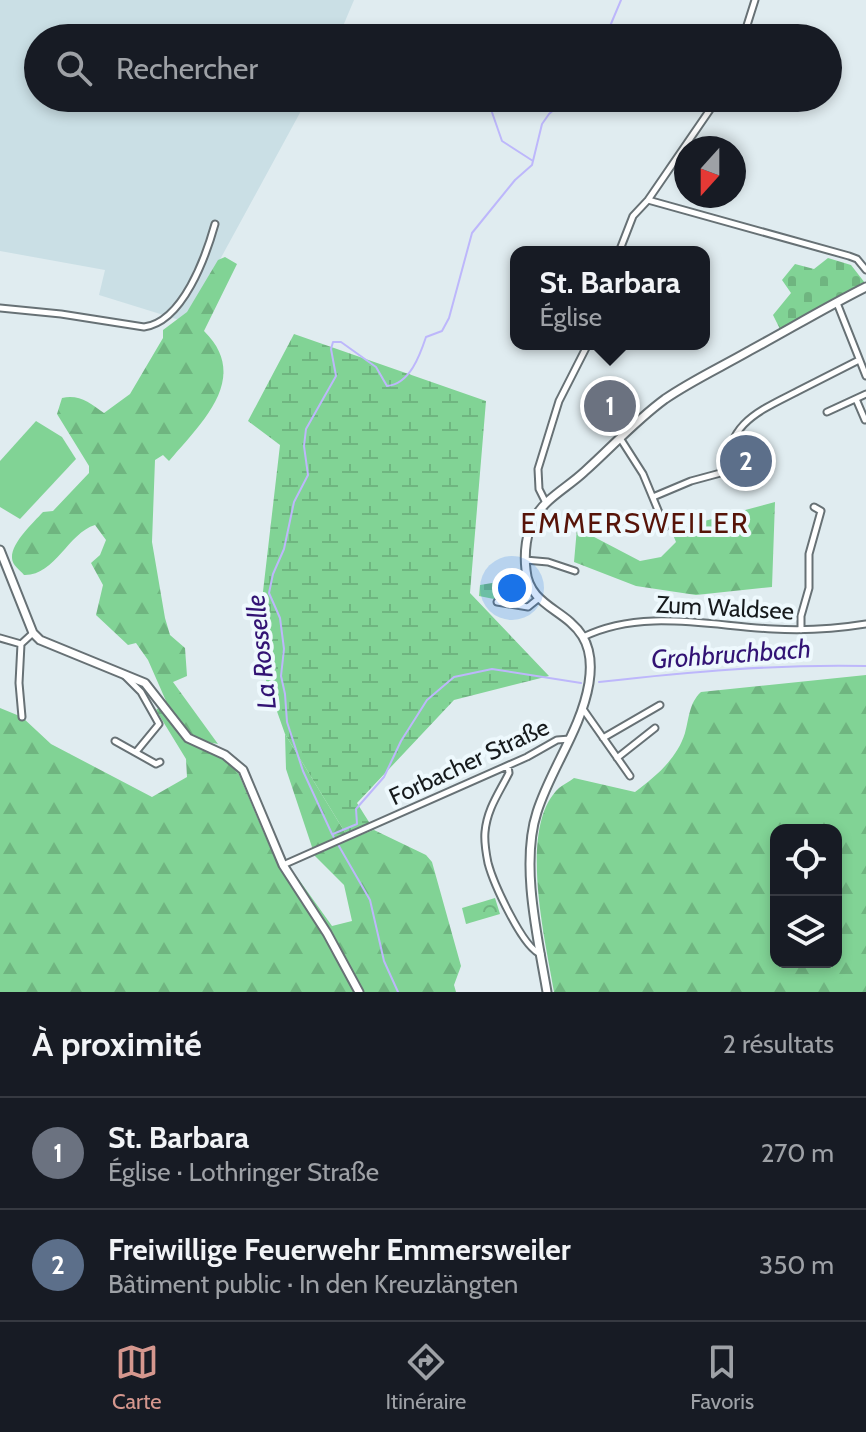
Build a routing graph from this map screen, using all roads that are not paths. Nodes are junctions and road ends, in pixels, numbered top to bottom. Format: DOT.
graph roads {
  1 [pos="755,0"];
  2 [pos="747,24"];
  3 [pos="708,112"];
  4 [pos="648,200"];
  5 [pos="215,224"];
  6 [pos="621,246"];
  7 [pos="866,270"];
  8 [pos="866,287"];
  9 [pos="837,303"];
  10 [pos="0,308"];
  11 [pos="585,350"];
  12 [pos="859,360"];
  13 [pos="866,376"];
  14 [pos="866,394"];
  15 [pos="856,399"];
  16 [pos="827,412"];
  17 [pos="866,420"];
  18 [pos="619,437"];
  19 [pos="653,497"];
  20 [pos="546,503"];
  21 [pos="814,507"];
  22 [pos="665,527"];
  23 [pos="0,550"];
  24 [pos="525,560"];
  25 [pos="2,562"];
  26 [pos="575,571"];
  27 [pos="539,598"];
  28 [pos="497,602"];
  29 [pos="866,624"];
  30 [pos="801,630"];
  31 [pos="33,633"];
  32 [pos="583,637"];
  33 [pos="0,638"];
  34 [pos="21,644"];
  35 [pos="121,673"];
  36 [pos="660,705"];
  37 [pos="583,709"];
  38 [pos="22,717"];
  39 [pos="655,728"];
  40 [pos="603,738"];
  41 [pos="570,739"];
  42 [pos="115,741"];
  43 [pos="136,752"];
  44 [pos="617,758"];
  45 [pos="160,762"];
  46 [pos="508,766"];
  47 [pos="630,776"];
  48 [pos="283,865"];
  49 [pos="542,954"];
  50 [pos="359,992"];
  51 [pos="547,992"];
  1 -- 2 [label="street"];
  3 -- 4 [label="street"];
  4 -- 6 [label="street"];
  4 -- 7 [label="street"];
  5 -- 10 [label="street"];
  8 -- 9 [label="main road"];
  9 -- 12 [label="street"];
  9 -- 18 [label="main road"];
  11 -- 20 [label="street"];
  12 -- 13 [label="street"];
  12 -- 19 [label="street"];
  14 -- 15 [label="street"];
  15 -- 16 [label="street"];
  15 -- 17 [label="street"];
  18 -- 19 [label="street"];
  18 -- 20 [label="main road"];
  19 -- 22 [label="street"];
  20 -- 24 [label="main road"];
  21 -- 30 [label="street"];
  23 -- 25 [label="main road"];
  24 -- 26 [label="street"];
  24 -- 27 [label="main road"];
  25 -- 31 [label="main road"];
  27 -- 28 [label="street"];
  27 -- 32 [label="main road"];
  29 -- 30 [label="street, Zum Waldsee"];
  30 -- 32 [label="street, Zum Waldsee"];
  31 -- 34 [label="street"];
  31 -- 35 [label="main road"];
  32 -- 37 [label="main road"];
  33 -- 34 [label="street"];
  34 -- 38 [label="street"];
  35 -- 43 [label="street"];
  35 -- 48 [label="main road"];
  36 -- 40 [label="street"];
  37 -- 40 [label="street"];
  37 -- 41 [label="main road"];
  39 -- 44 [label="street"];
  40 -- 44 [label="street"];
  41 -- 46 [label="street, Forbacher Straße"];
  41 -- 49 [label="main road"];
  42 -- 43 [label="street"];
  43 -- 45 [label="street"];
  44 -- 47 [label="street"];
  46 -- 48 [label="street, Forbacher Straße"];
  46 -- 49 [label="street"];
  48 -- 50 [label="main road"];
  49 -- 51 [label="main road"];
}
